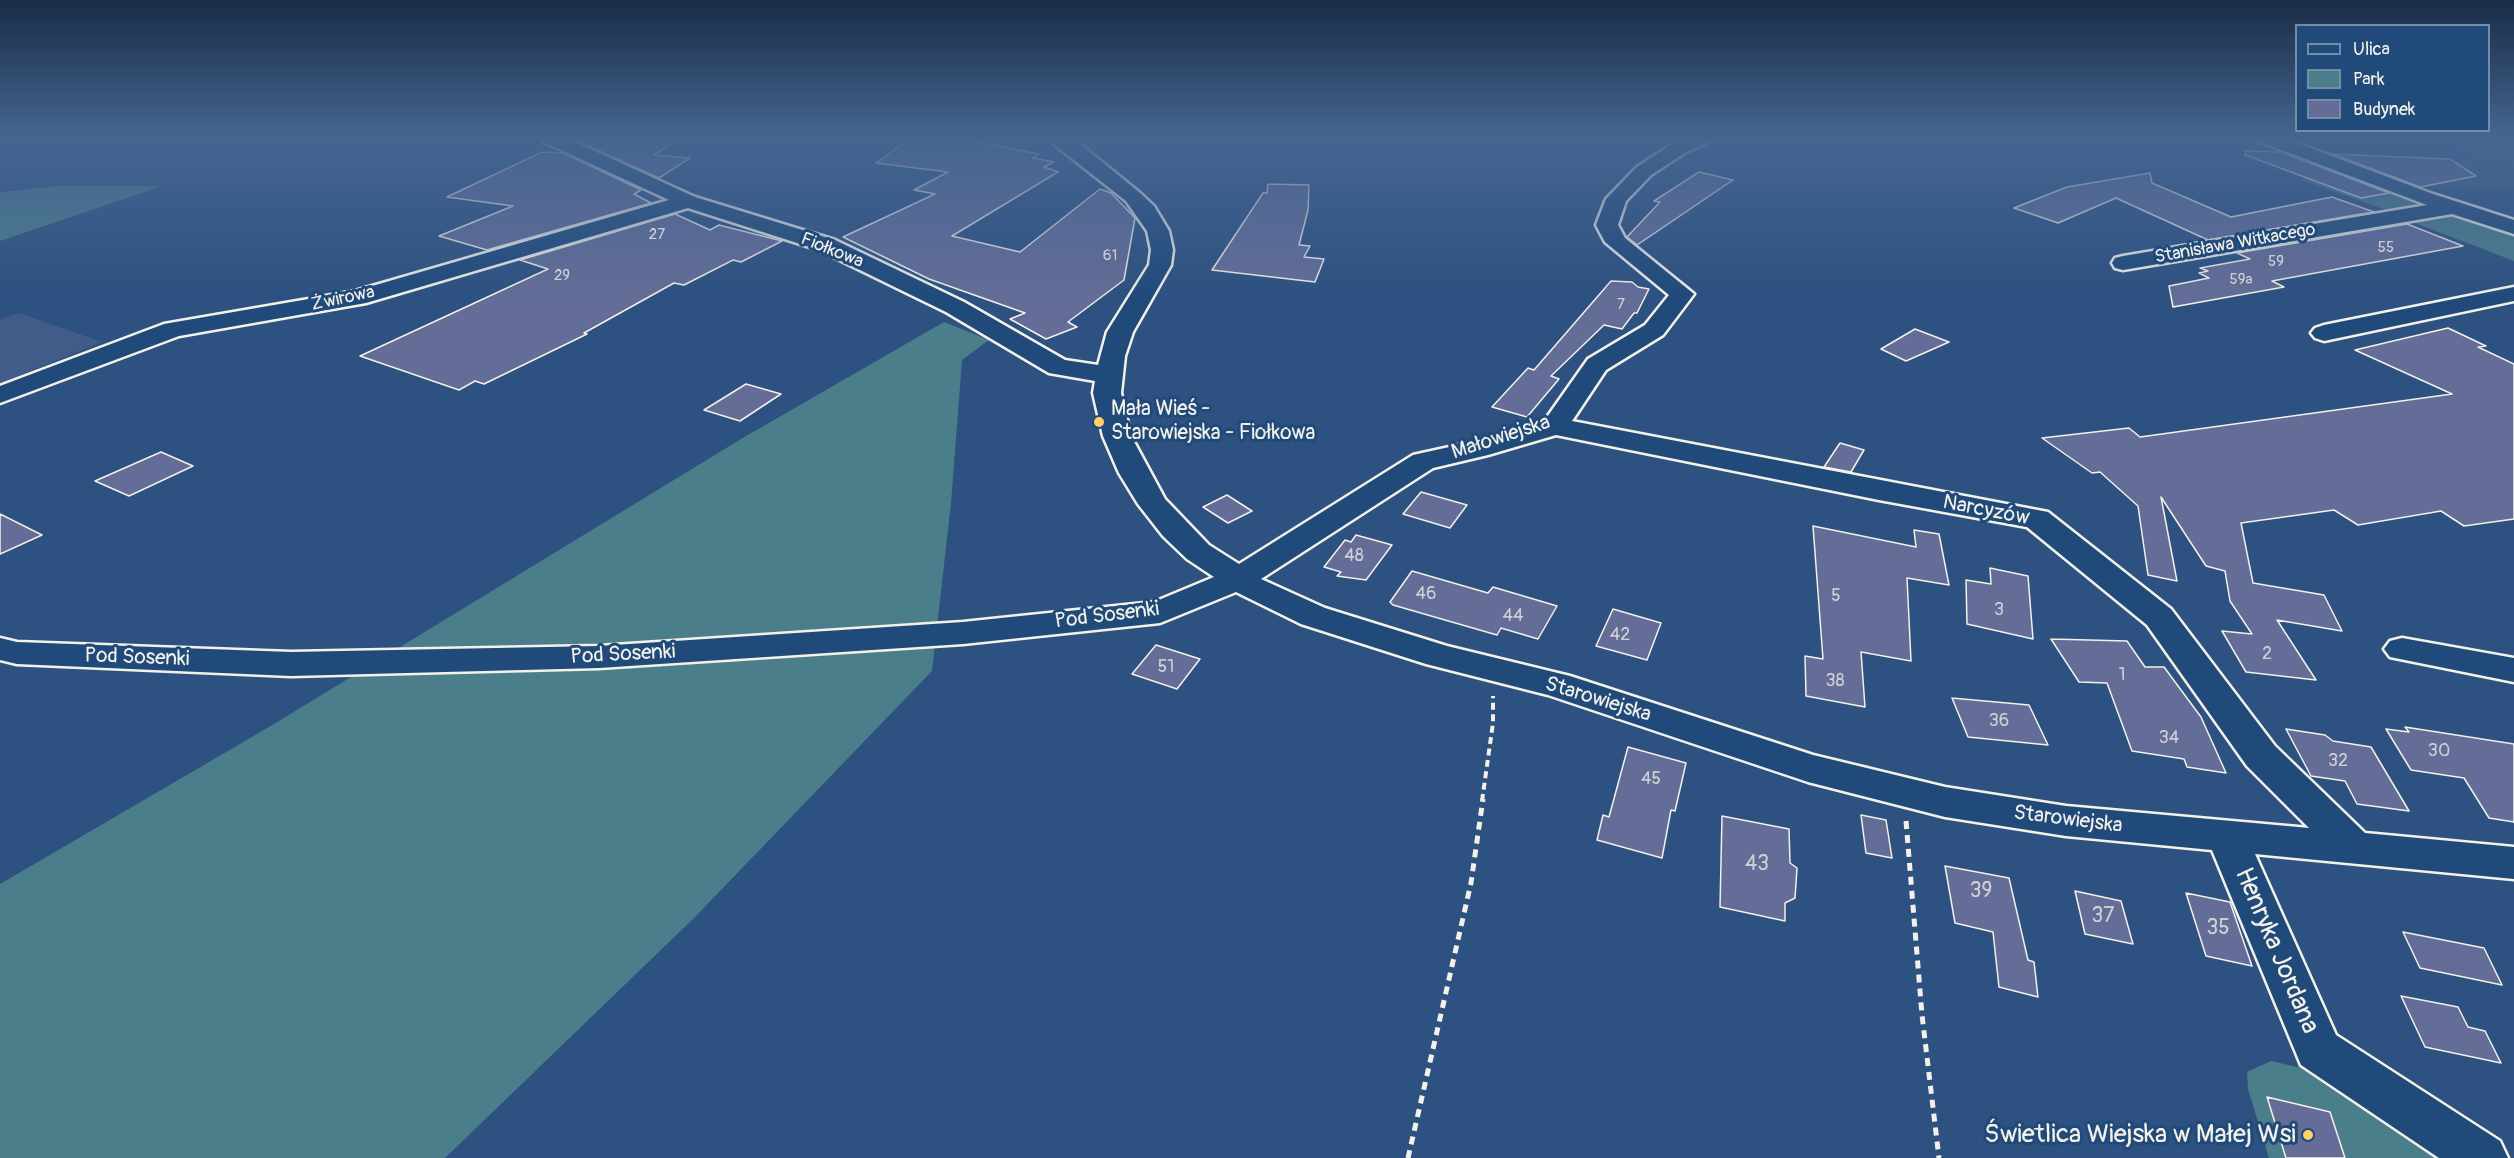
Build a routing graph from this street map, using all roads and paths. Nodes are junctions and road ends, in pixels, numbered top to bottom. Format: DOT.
graph roads {
  1 [pos="666,191"];
  2 [pos="1126,191"];
  3 [pos="1624,191"];
  4 [pos="2410,191"];
  5 [pos="688,201"];
  6 [pos="2453,207"];
  7 [pos="2514,212"];
  8 [pos="2475,214"];
  9 [pos="2514,227"];
  10 [pos="2123,263"];
  11 [pos="2514,294"];
  12 [pos="2324,333"];
  13 [pos="1109,375"];
  14 [pos="0,395"];
  15 [pos="1555,426"];
  16 [pos="1238,579"];
  17 [pos="0,649"];
  18 [pos="2402,649"];
  19 [pos="1493,669"];
  20 [pos="2514,670"];
  21 [pos="1903,792"];
  22 [pos="2227,837"];
  23 [pos="2354,848"];
  24 [pos="2514,863"];
  25 [pos="1408,1158"];
  26 [pos="1939,1158"];
  27 [pos="2482,1158"];
  1 -- 5 [label="street, Fiołkowa"];
  2 -- 13 [label="street, Starowiejska"];
  3 -- 15 [label="street, Małowiejska"];
  4 -- 6 [label="street, Stanisława Witkacego"];
  5 -- 13 [label="street, Fiołkowa"];
  5 -- 14 [label="street, Żwirowa"];
  6 -- 8 [label="street, Stanisława Witkacego"];
  6 -- 10 [label="street, Stanisława Witkacego"];
  7 -- 8 [label="street"];
  8 -- 9 [label="street, Stanisława Witkacego"];
  11 -- 12 [label="street"];
  13 -- 16 [label="street, Starowiejska"];
  15 -- 16 [label="street, Małowiejska"];
  15 -- 23 [label="street, Narcyzów"];
  16 -- 17 [label="street, Pod Sosenki"];
  16 -- 19 [label="street, Starowiejska"];
  18 -- 20 [label="street"];
  19 -- 21 [label="street, Starowiejska"];
  19 -- 25 [label="path"];
  21 -- 22 [label="street, Starowiejska"];
  21 -- 26 [label="path"];
  22 -- 23 [label="street, Starowiejska"];
  22 -- 27 [label="street, Henryka Jordana"];
  23 -- 24 [label="street, Starowiejska"];
}
